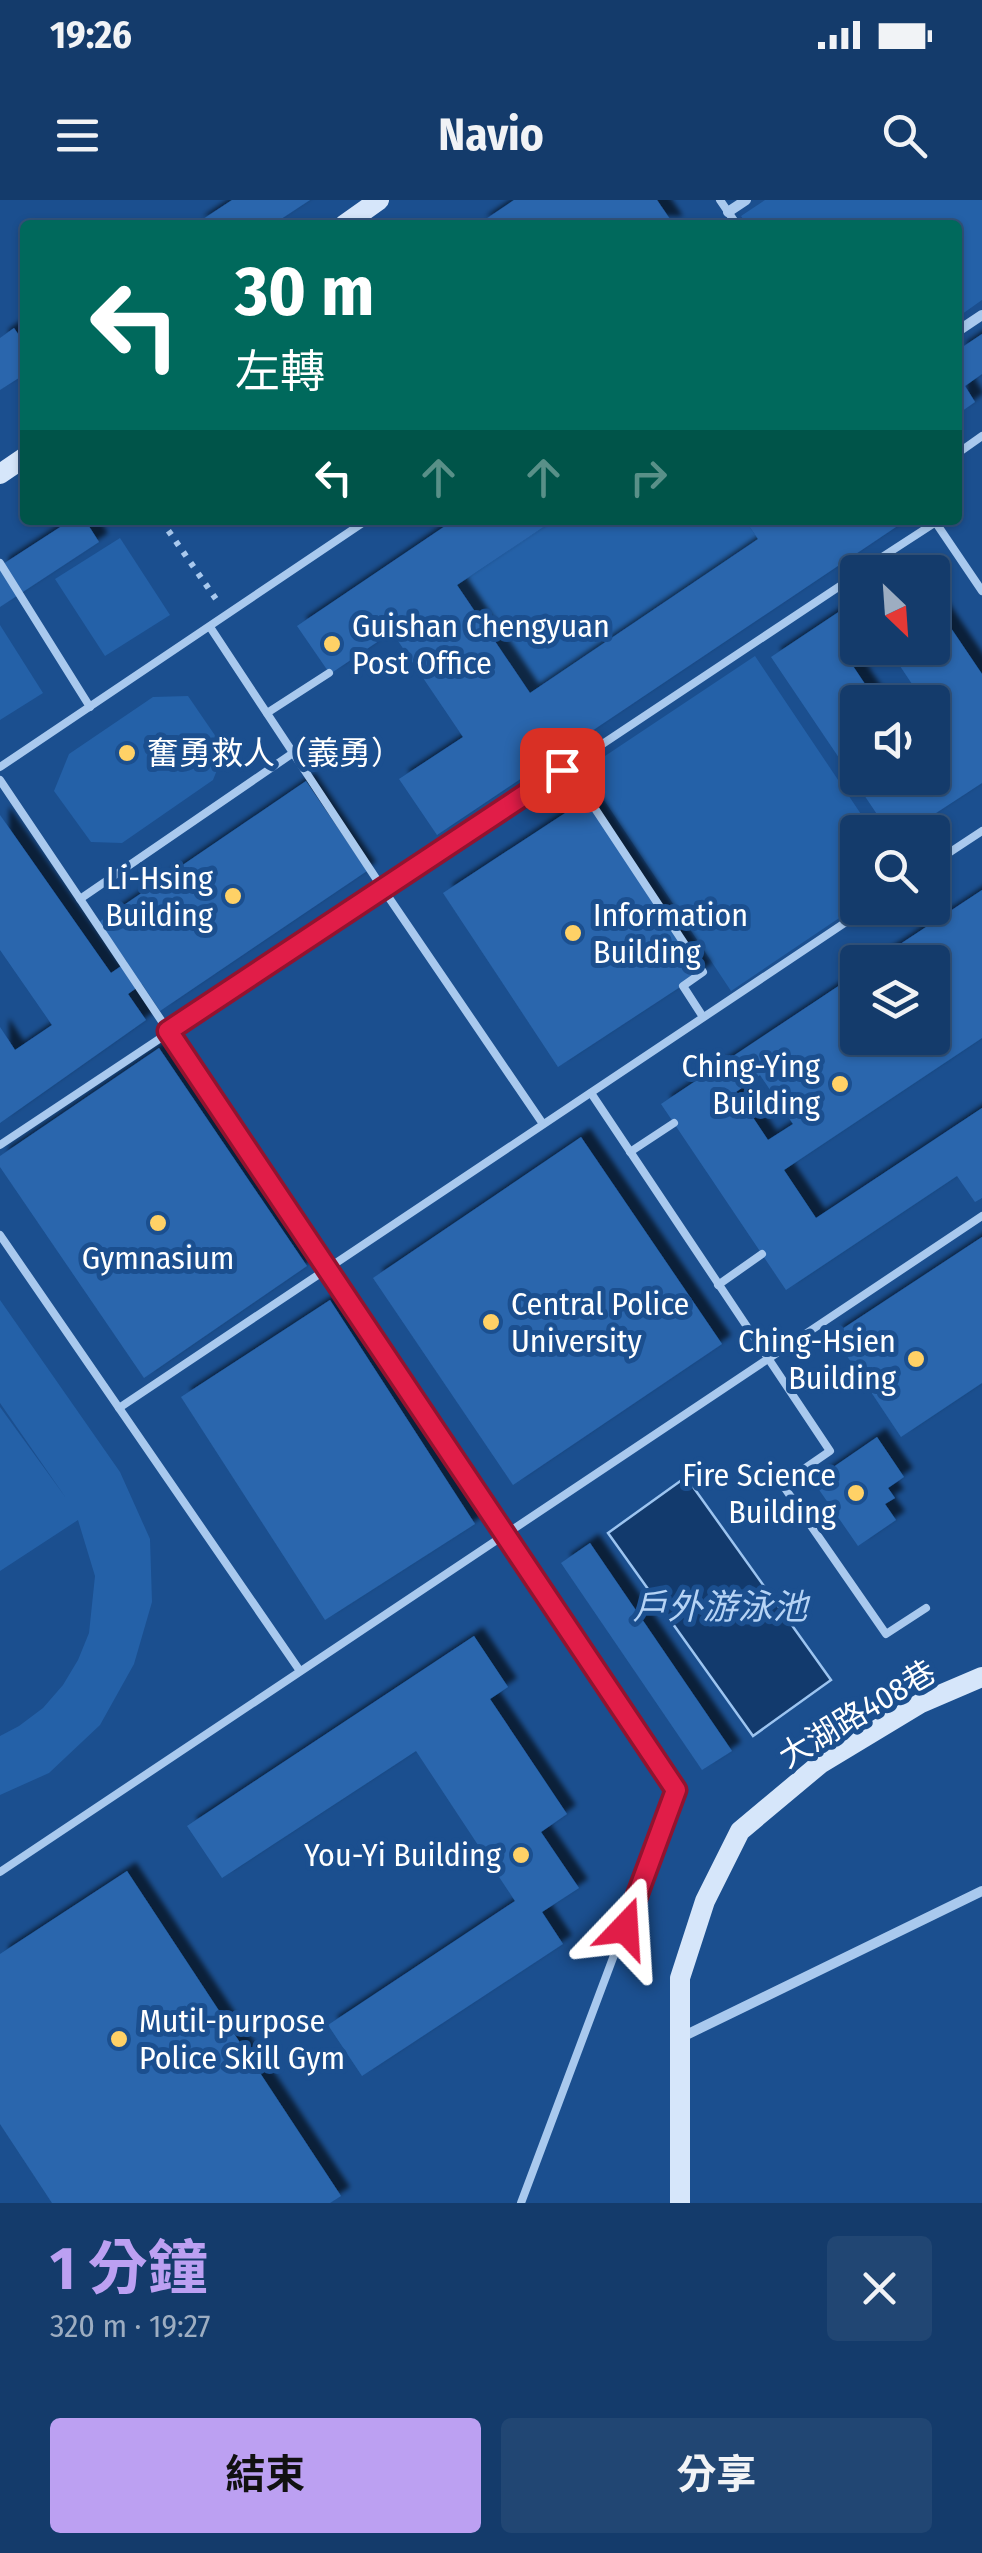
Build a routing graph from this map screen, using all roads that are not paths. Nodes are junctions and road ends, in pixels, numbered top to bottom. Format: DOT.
graph roads {
  1 [pos="379,200"];
  2 [pos="720,200"];
  3 [pos="746,200"];
  4 [pos="728,212"];
  5 [pos="351,220"];
  6 [pos="733,220"];
  7 [pos="360,525"];
  8 [pos="929,525"];
  9 [pos="938,525"];
  10 [pos="885,555"];
  11 [pos="0,563"];
  12 [pos="840,585"];
  13 [pos="982,591"];
  14 [pos="210,627"];
  15 [pos="329,672"];
  16 [pos="90,707"];
  17 [pos="266,713"];
  18 [pos="293,753"];
  19 [pos="0,767"];
  20 [pos="562,770"];
  21 [pos="0,780"];
  22 [pos="982,831"];
  23 [pos="950,852"];
  24 [pos="382,889"];
  25 [pos="80,898"];
  26 [pos="842,925"];
  27 [pos="703,1017"];
  28 [pos="168,1031"];
  29 [pos="590,1093"];
  30 [pos="674,1123"];
  31 [pos="543,1124"];
  32 [pos="0,1145"];
  33 [pos="630,1152"];
  34 [pos="982,1216"];
  35 [pos="0,1235"];
  36 [pos="762,1254"];
  37 [pos="327,1269"];
  38 [pos="718,1285"];
  39 [pos="767,1360"];
  40 [pos="119,1408"];
  41 [pos="504,1534"];
  42 [pos="926,1608"];
  43 [pos="300,1671"];
  44 [pos="982,1677"];
  45 [pos="0,1872"];
  46 [pos="982,1891"];
  47 [pos="681,2038"];
  48 [pos="522,2203"];
  49 [pos="680,2203"];
  1 -- 5 [label="street"];
  2 -- 4 [label="lane"];
  3 -- 4 [label="street"];
  4 -- 6 [label="lane"];
  7 -- 14 [label="lane"];
  8 -- 10 [label="lane"];
  9 -- 13 [label="lane"];
  11 -- 16 [label="lane"];
  12 -- 20 [label="lane"];
  14 -- 16 [label="lane"];
  14 -- 17 [label="lane"];
  15 -- 17 [label="lane"];
  16 -- 19 [label="lane"];
  17 -- 18 [label="lane"];
  18 -- 24 [label="lane"];
  18 -- 25 [label="lane"];
  20 -- 24 [label="lane"];
  20 -- 27 [label="lane"];
  21 -- 25 [label="lane"];
  22 -- 23 [label="lane"];
  24 -- 28 [label="lane"];
  24 -- 31 [label="lane"];
  25 -- 28 [label="lane"];
  26 -- 27 [label="lane"];
  27 -- 29 [label="lane"];
  28 -- 32 [label="lane"];
  28 -- 37 [label="lane"];
  29 -- 31 [label="lane"];
  29 -- 33 [label="lane"];
  30 -- 33 [label="lane"];
  31 -- 37 [label="lane"];
  33 -- 38 [label="lane"];
  34 -- 39 [label="lane"];
  35 -- 40 [label="lane"];
  36 -- 38 [label="lane"];
  37 -- 40 [label="lane"];
  37 -- 41 [label="lane"];
  38 -- 39 [label="lane"];
  39 -- 41 [label="lane"];
  39 -- 42 [label="lane"];
  40 -- 43 [label="lane"];
  41 -- 43 [label="lane"];
  41 -- 48 [label="lane"];
  43 -- 45 [label="lane"];
  44 -- 47 [label="street, 大湖路408巷"];
  46 -- 47 [label="street"];
  47 -- 49 [label="street, 大湖路408巷"];
}
